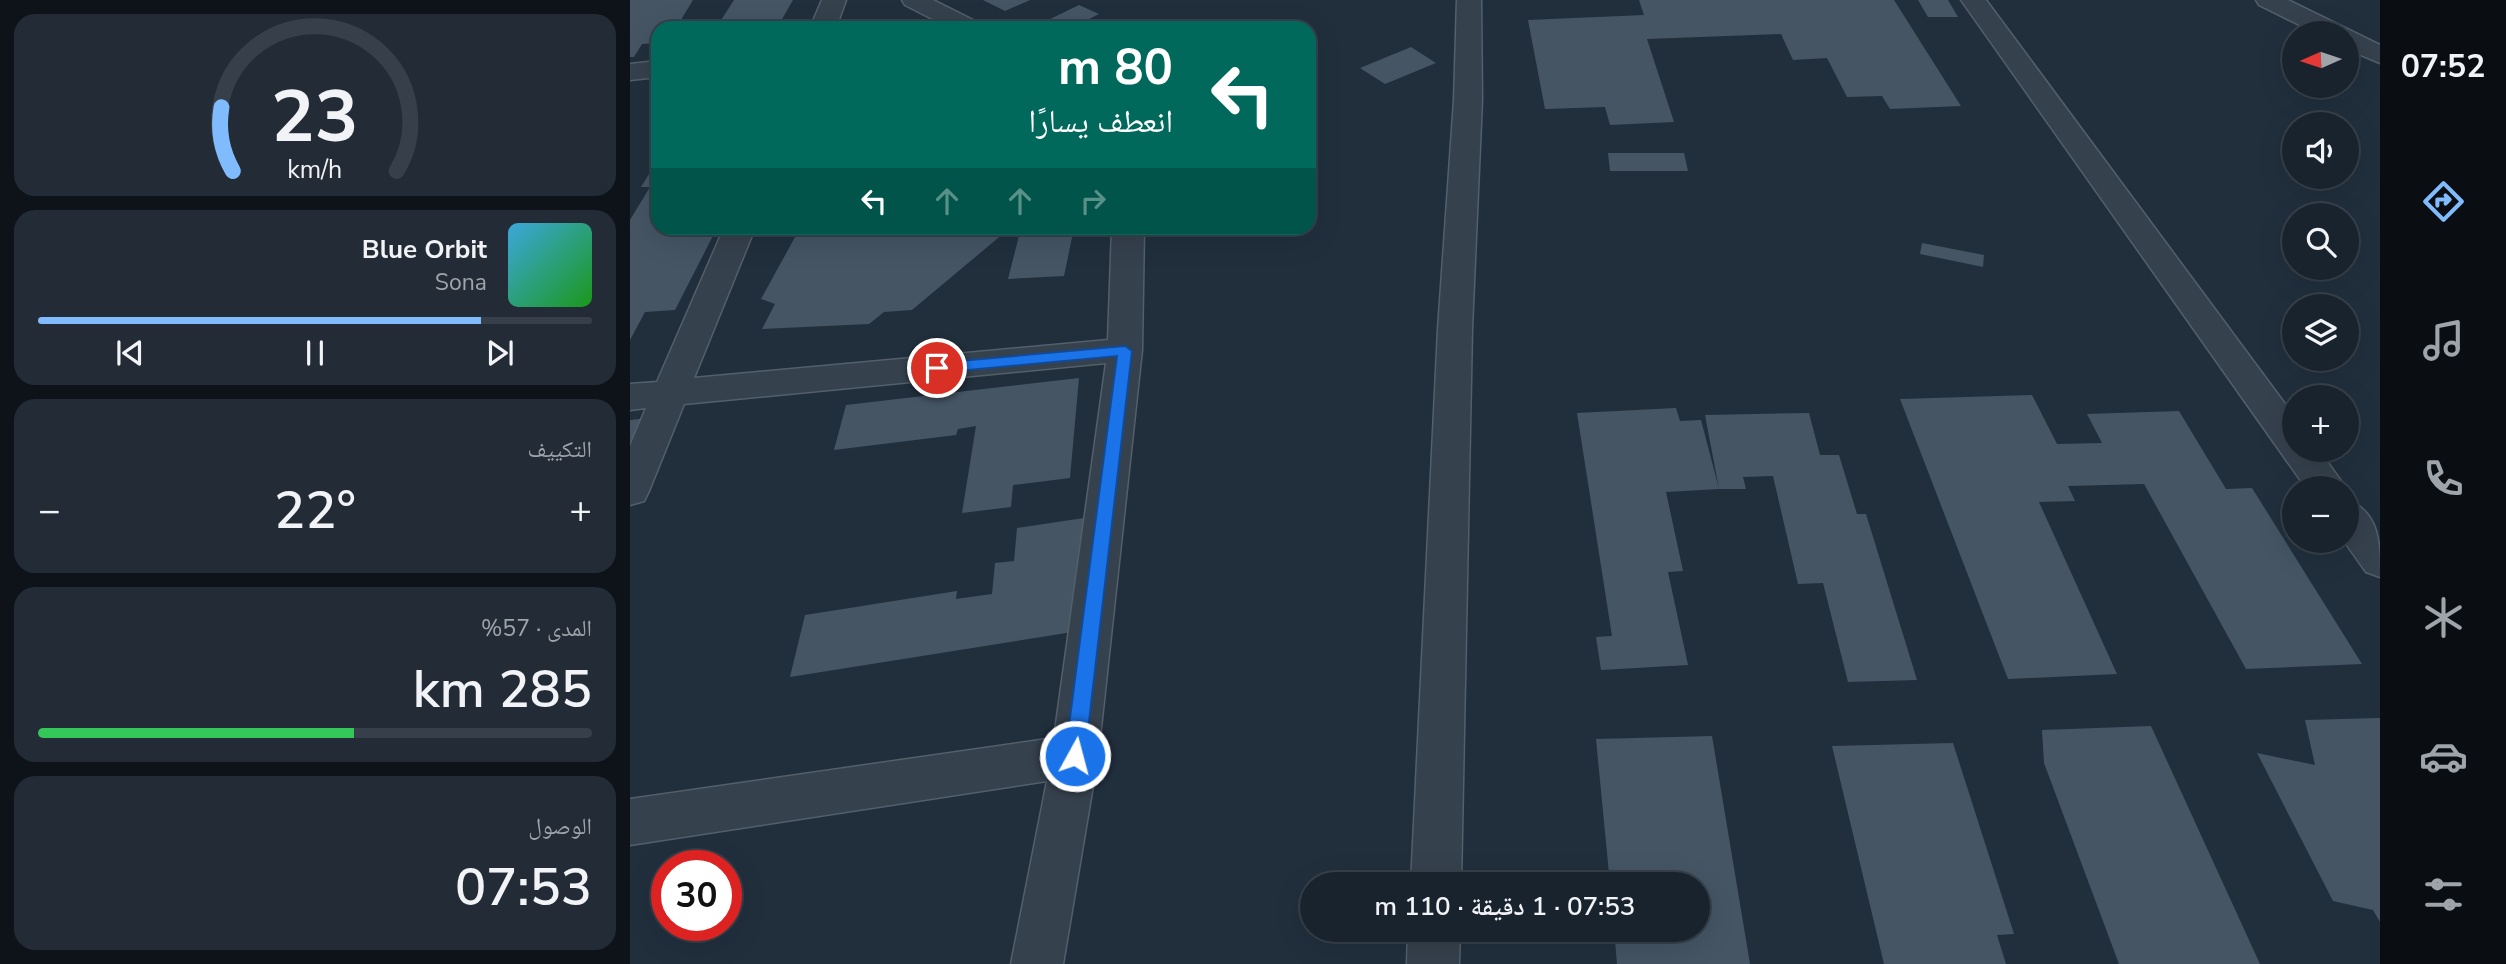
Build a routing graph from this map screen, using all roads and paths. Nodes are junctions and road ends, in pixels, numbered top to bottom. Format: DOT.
graph roads {
  1 [pos="834,0"];
  2 [pos="914,0"];
  3 [pos="1469,0"];
  4 [pos="1973,0"];
  5 [pos="2268,0"];
  6 [pos="826,21"];
  7 [pos="956,21"];
  8 [pos="2311,21"];
  9 [pos="2359,45"];
  10 [pos="2380,55"];
  11 [pos="651,70"];
  12 [pos="630,72"];
  13 [pos="736,235"];
  14 [pos="1128,235"];
  15 [pos="1125,351"];
  16 [pos="669,392"];
  17 [pos="630,397"];
  18 [pos="2282,426"];
  19 [pos="630,491"];
  20 [pos="2359,532"];
  21 [pos="2380,561"];
  22 [pos="1075,756"];
  23 [pos="630,822"];
  24 [pos="1436,872"];
  25 [pos="1434,942"];
  26 [pos="1037,964"];
  27 [pos="1433,964"];
  1 -- 6 [label="street"];
  2 -- 7 [label="street"];
  3 -- 24 [label="street"];
  4 -- 18 [label="street"];
  5 -- 8 [label="street"];
  9 -- 10 [label="street"];
  11 -- 12 [label="street"];
  13 -- 16 [label="street"];
  14 -- 15 [label="street"];
  15 -- 16 [label="street"];
  15 -- 22 [label="street"];
  16 -- 17 [label="street"];
  16 -- 19 [label="street"];
  20 -- 21 [label="street"];
  22 -- 23 [label="street"];
  22 -- 26 [label="street"];
  25 -- 27 [label="street"];
}
